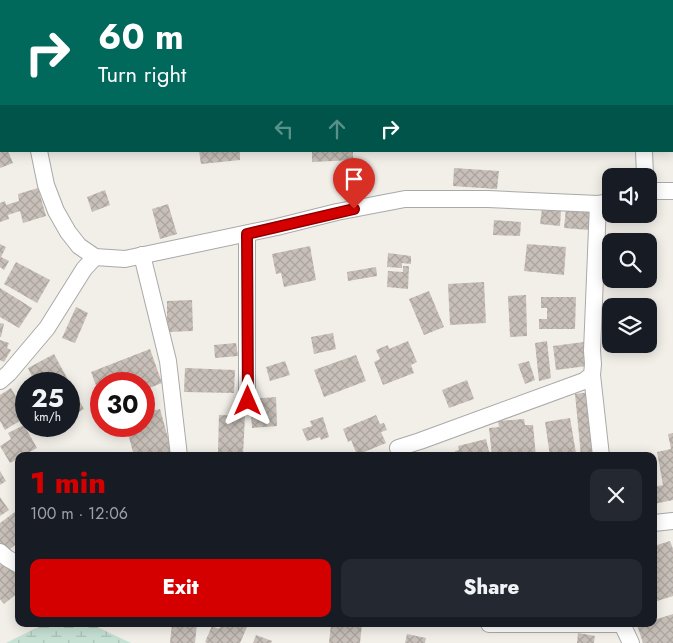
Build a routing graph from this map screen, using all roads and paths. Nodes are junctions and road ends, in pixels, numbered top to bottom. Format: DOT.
graph roads {
  1 [pos="39,152"];
  2 [pos="644,152"];
  3 [pos="645,168"];
  4 [pos="657,191"];
  5 [pos="673,191"];
  6 [pos="602,203"];
  7 [pos="602,223"];
  8 [pos="247,234"];
  9 [pos="142,255"];
  10 [pos="95,257"];
  11 [pos="592,374"];
  12 [pos="0,382"];
  13 [pos="248,401"];
  14 [pos="398,448"];
  15 [pos="179,452"];
  16 [pos="601,452"];
  17 [pos="673,521"];
  18 [pos="657,523"];
  19 [pos="0,552"];
  20 [pos="15,563"];
  21 [pos="623,627"];
  22 [pos="631,643"];
  1 -- 10 [label="street"];
  2 -- 3 [label="street"];
  4 -- 5 [label="street"];
  6 -- 8 [label="street"];
  7 -- 11 [label="street"];
  8 -- 9 [label="street"];
  8 -- 13 [label="street"];
  9 -- 10 [label="street"];
  9 -- 15 [label="street"];
  10 -- 12 [label="street"];
  11 -- 14 [label="street"];
  11 -- 16 [label="street"];
  17 -- 18 [label="street"];
  19 -- 20 [label="street"];
  21 -- 22 [label="street"];
}
